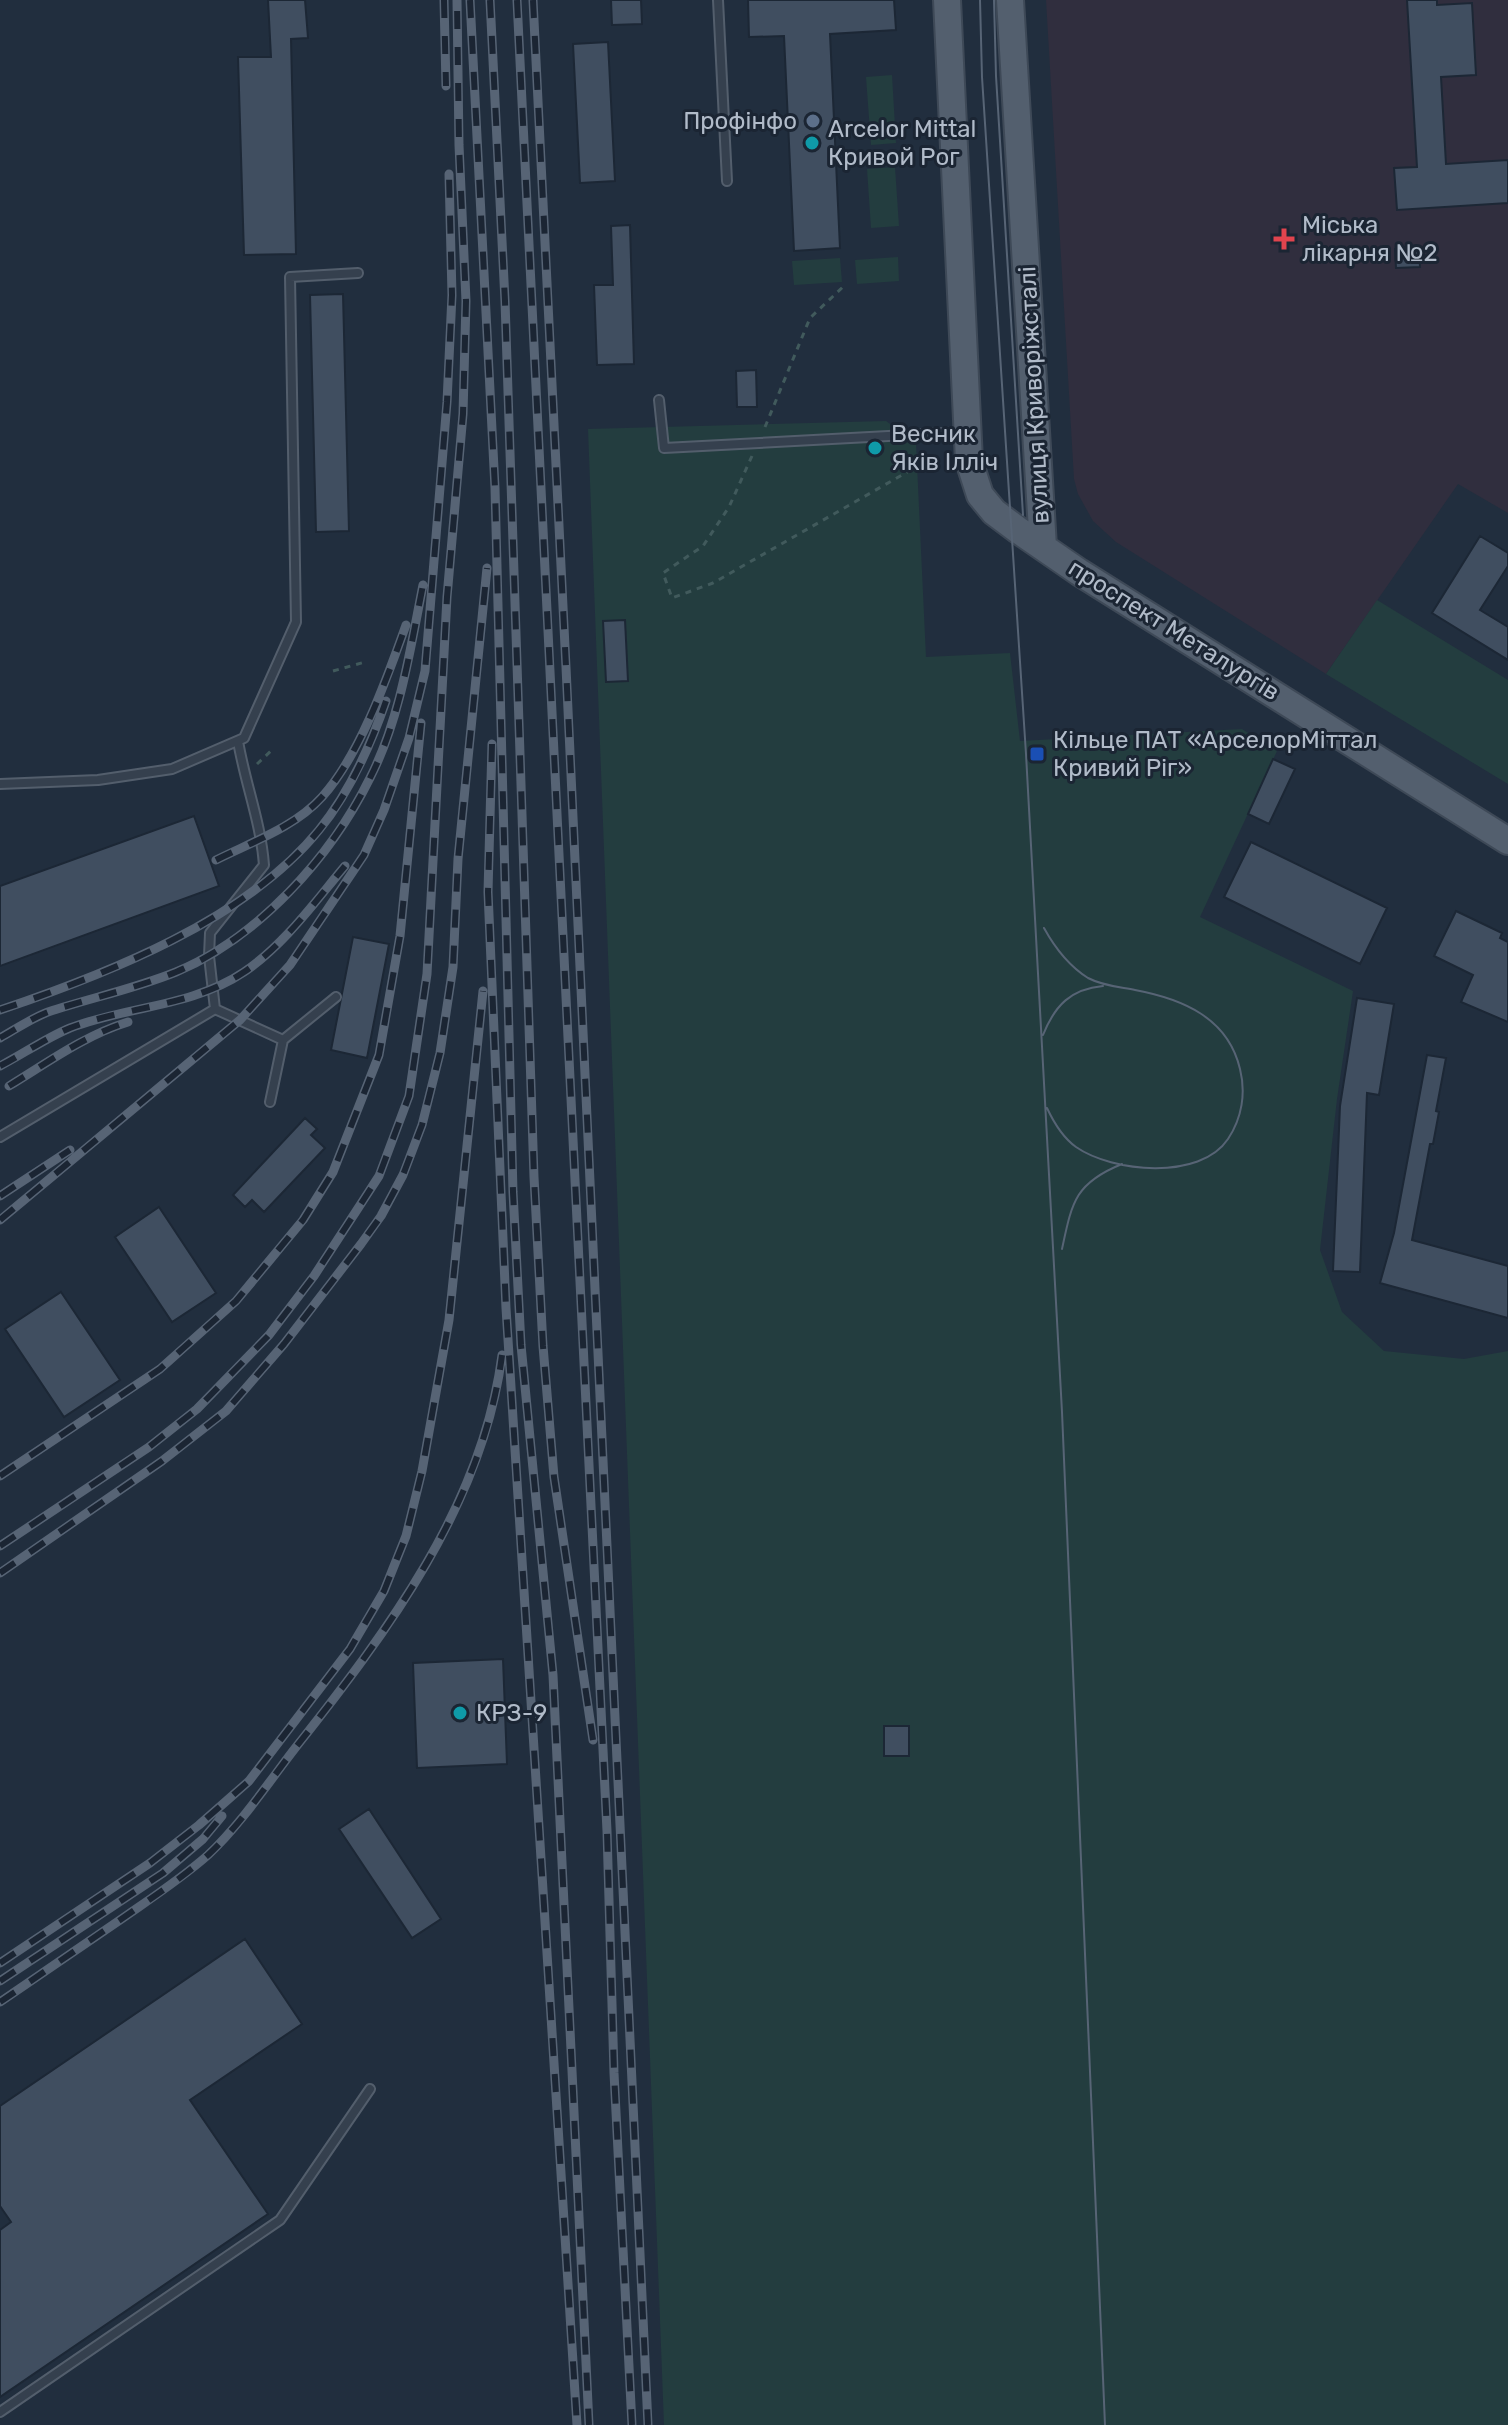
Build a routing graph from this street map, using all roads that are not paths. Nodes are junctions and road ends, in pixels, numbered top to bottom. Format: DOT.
graph roads {
  1 [pos="718,0"];
  2 [pos="947,0"];
  3 [pos="1010,0"];
  4 [pos="727,181"];
  5 [pos="358,273"];
  6 [pos="659,400"];
  7 [pos="968,431"];
  8 [pos="1043,547"];
  9 [pos="238,741"];
  10 [pos="0,784"];
  11 [pos="1508,841"];
  12 [pos="336,997"];
  13 [pos="215,1009"];
  14 [pos="283,1040"];
  15 [pos="270,1102"];
  16 [pos="0,1137"];
  17 [pos="370,2089"];
  18 [pos="0,2412"];
  1 -- 4 [label="lane"];
  2 -- 7 [label="main road, вулиця Криворіжсталі"];
  3 -- 8 [label="main road, вулиця Криворіжсталі"];
  5 -- 9 [label="lane"];
  6 -- 7 [label="lane"];
  7 -- 8 [label="main road, вулиця Криворіжсталі"];
  8 -- 11 [label="main road, проспект Металургів"];
  9 -- 10 [label="lane"];
  9 -- 13 [label="lane"];
  12 -- 14 [label="lane"];
  13 -- 14 [label="lane"];
  13 -- 16 [label="lane"];
  14 -- 15 [label="lane"];
  17 -- 18 [label="lane"];
}
